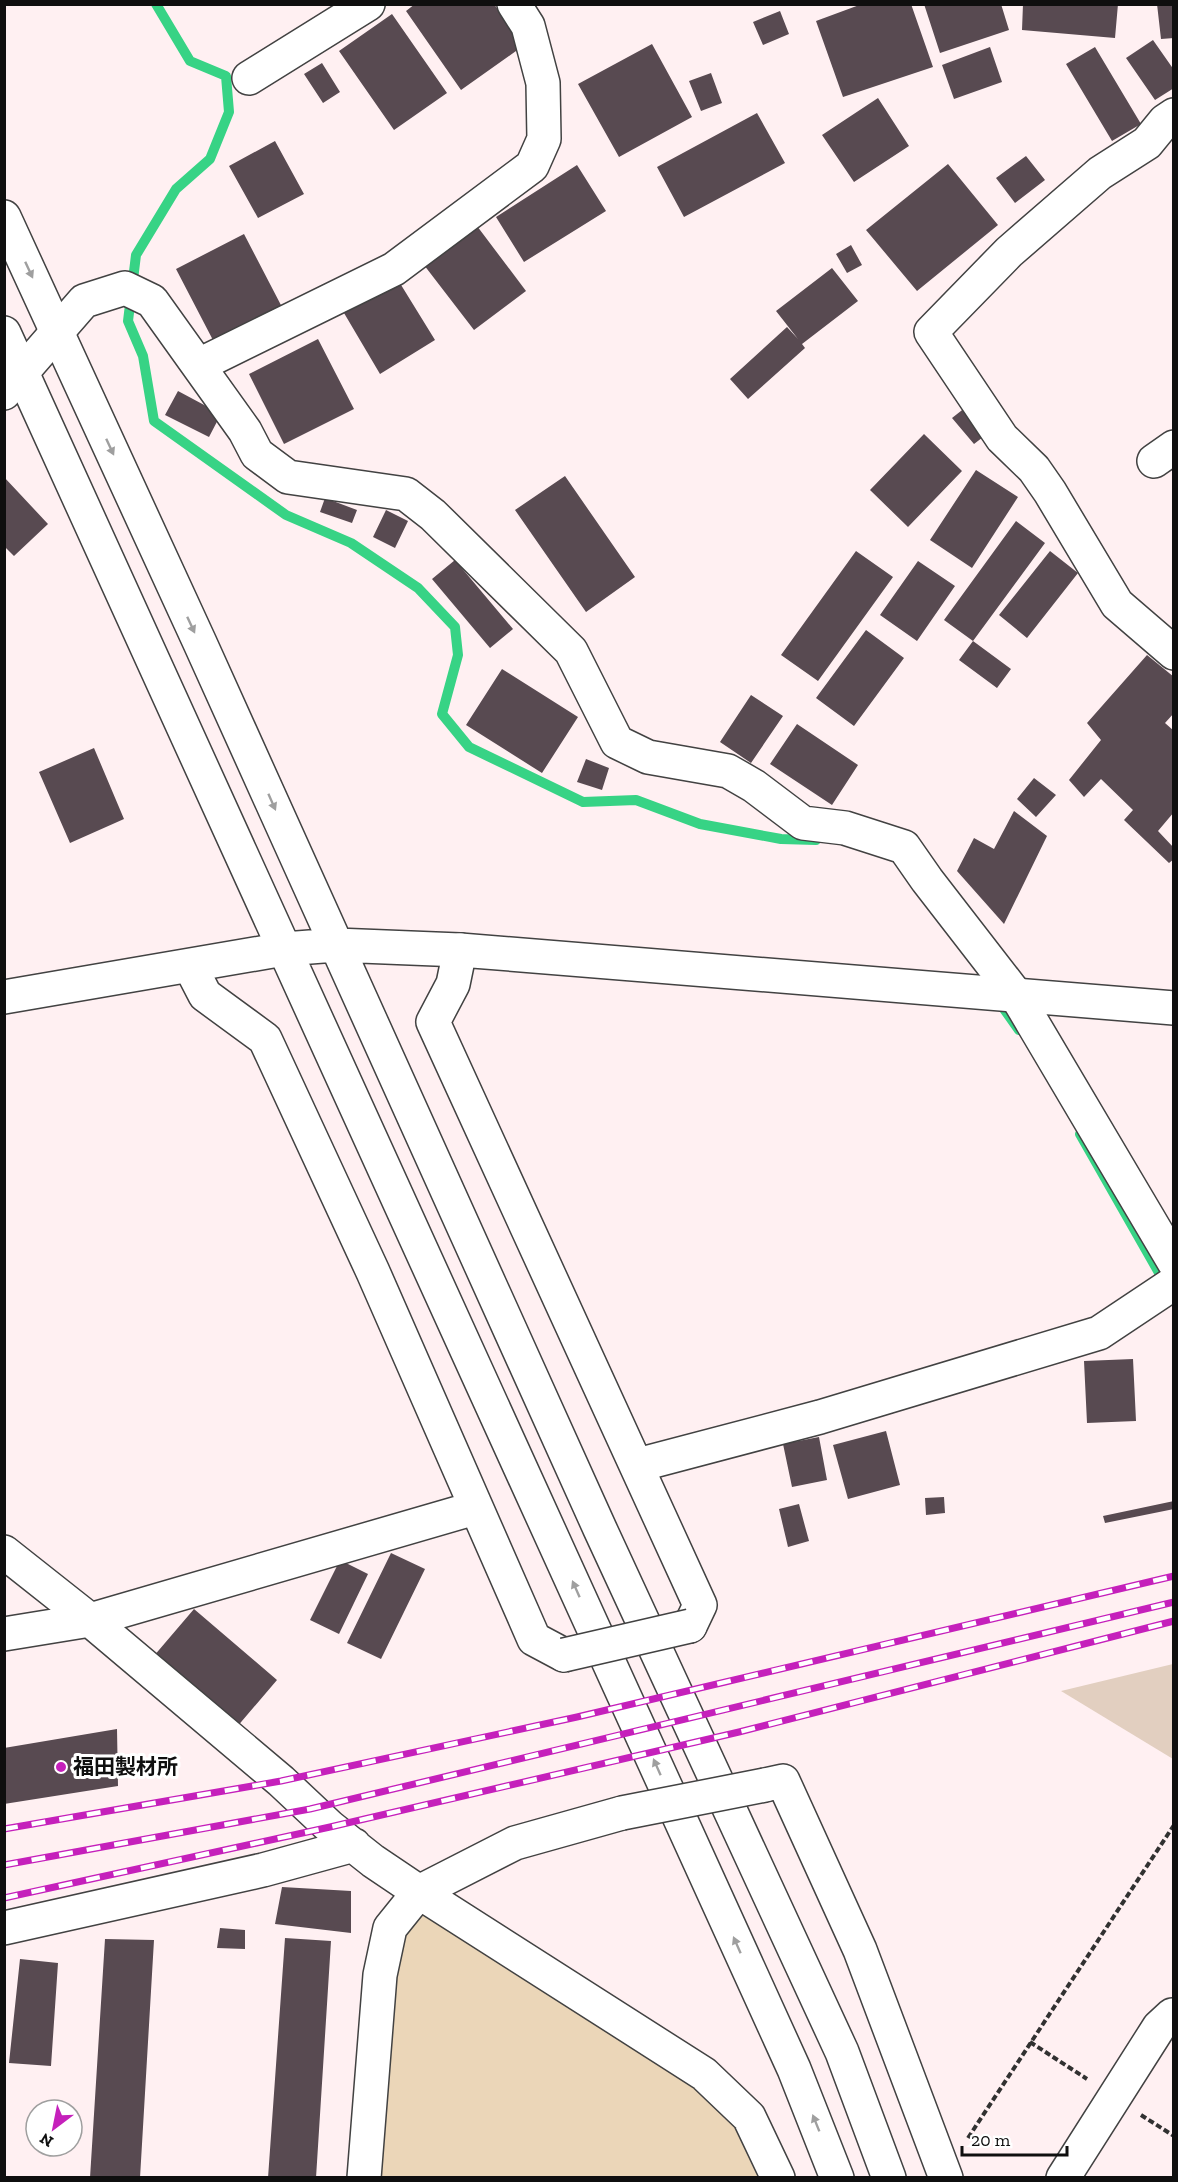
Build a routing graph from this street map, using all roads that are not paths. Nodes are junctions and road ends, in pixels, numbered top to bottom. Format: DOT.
graph roads {
  1 [pos="368,4"];
  2 [pos="514,4"];
  3 [pos="249,78"];
  4 [pos="1173,116"];
  5 [pos="4,217"];
  6 [pos="57,332"];
  7 [pos="4,333"];
  8 [pos="199,365"];
  9 [pos="13,383"];
  10 [pos="1173,652"];
  11 [pos="336,945"];
  12 [pos="285,950"];
  13 [pos="460,950"];
  14 [pos="190,966"];
  15 [pos="1016,995"];
  16 [pos="4,997"];
  17 [pos="1173,1008"];
  18 [pos="1173,1262"];
  19 [pos="1173,1283"];
  20 [pos="638,1465"];
  21 [pos="475,1508"];
  22 [pos="4,1552"];
  23 [pos="90,1620"];
  24 [pos="4,1634"];
  25 [pos="354,1845"];
  26 [pos="419,1892"];
  27 [pos="4,1928"];
  28 [pos="1173,2014"];
  29 [pos="945,2175"];
  30 [pos="364,2178"];
  31 [pos="778,2178"];
  32 [pos="837,2178"];
  33 [pos="889,2178"];
  34 [pos="1063,2178"];
  1 -- 3 [label="street"];
  2 -- 8 [label="street"];
  4 -- 10 [label="street"];
  5 -- 6 [label="street, one-way"];
  6 -- 8 [label="street"];
  6 -- 9 [label="street"];
  6 -- 11 [label="street, one-way"];
  7 -- 9 [label="street"];
  8 -- 15 [label="street"];
  9 -- 12 [label="street"];
  11 -- 12 [label="street"];
  11 -- 13 [label="street"];
  11 -- 33 [label="street"];
  12 -- 14 [label="street"];
  32 -- 12 [label="street, one-way"];
  13 -- 15 [label="street"];
  13 -- 20 [label="street"];
  14 -- 16 [label="street"];
  14 -- 21 [label="street"];
  15 -- 17 [label="street"];
  15 -- 18 [label="street"];
  19 -- 20 [label="street"];
  20 -- 21 [label="street, bridge"];
  21 -- 23 [label="street"];
  22 -- 23 [label="street"];
  23 -- 24 [label="street"];
  23 -- 25 [label="street"];
  25 -- 26 [label="street"];
  25 -- 27 [label="street"];
  26 -- 29 [label="street, bridge"];
  26 -- 30 [label="street"];
  26 -- 31 [label="street"];
  28 -- 34 [label="street"];
}
